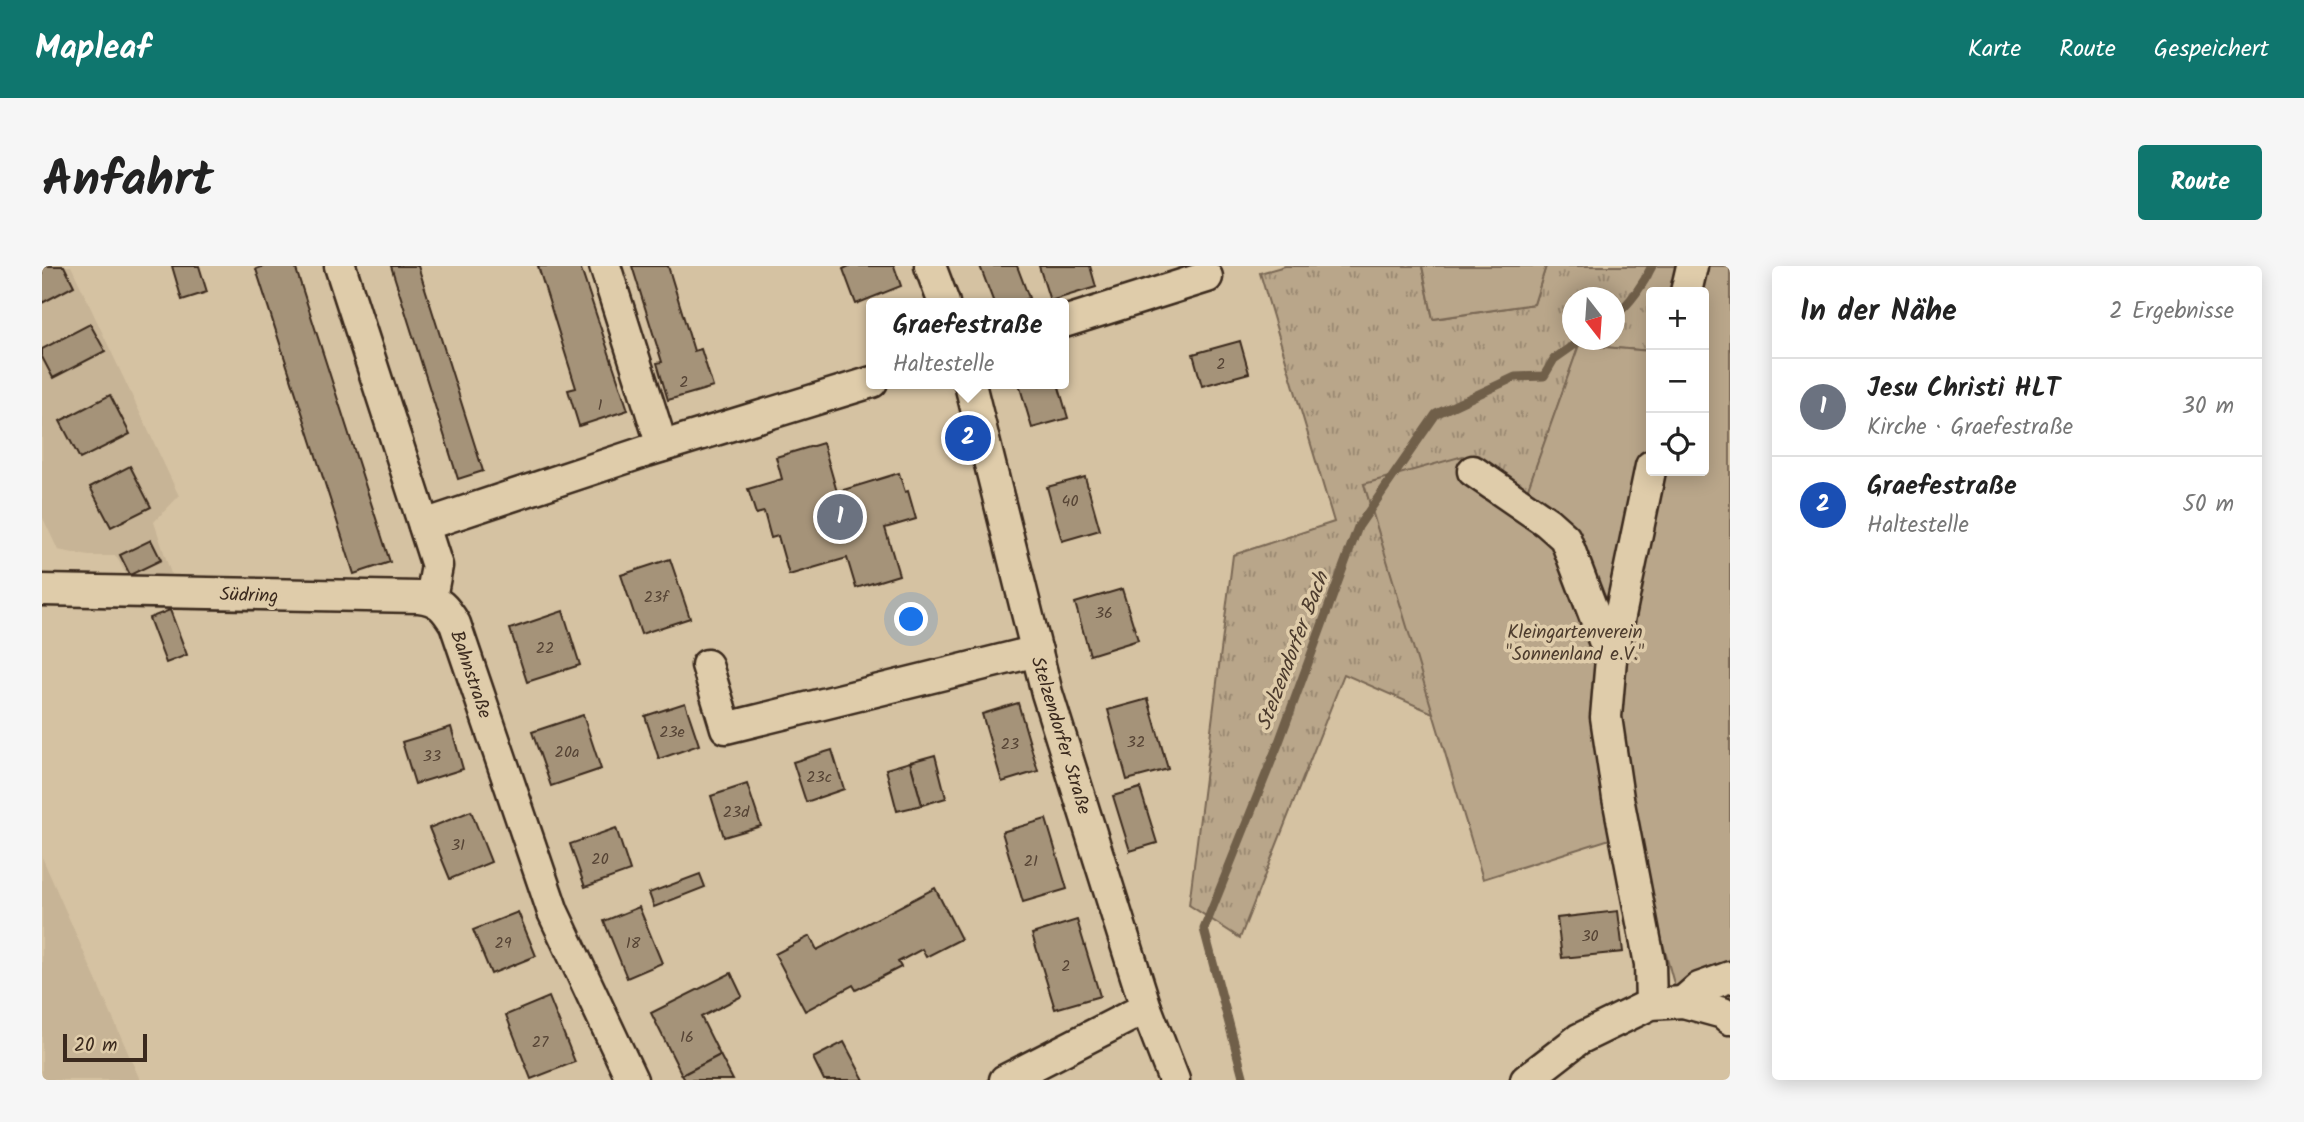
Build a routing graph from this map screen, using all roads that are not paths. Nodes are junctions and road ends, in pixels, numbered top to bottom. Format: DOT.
graph roads {
  1 [pos="340,266"];
  2 [pos="605,266"];
  3 [pos="930,266"];
  4 [pos="1692,266"];
  5 [pos="1207,277"];
  6 [pos="1687,287"];
  7 [pos="942,298"];
  8 [pos="1069,320"];
  9 [pos="866,384"];
  10 [pos="971,389"];
  11 [pos="662,446"];
  12 [pos="1473,471"];
  13 [pos="1649,476"];
  14 [pos="424,525"];
  15 [pos="51,586"];
  16 [pos="431,598"];
  17 [pos="1037,651"];
  18 [pos="1611,659"];
  19 [pos="707,665"];
  20 [pos="1730,977"];
  21 [pos="1683,1002"];
  22 [pos="1651,1004"];
  23 [pos="1146,1008"];
  24 [pos="1730,1019"];
  25 [pos="632,1080"];
  26 [pos="1005,1080"];
  27 [pos="1174,1080"];
  28 [pos="1526,1080"];
  1 -- 14 [label="street"];
  2 -- 11 [label="street"];
  3 -- 7 [label="street"];
  4 -- 6 [label="street"];
  5 -- 8 [label="street"];
  9 -- 11 [label="street"];
  10 -- 17 [label="street, Stelzendorfer Straße"];
  11 -- 14 [label="street"];
  12 -- 18 [label="street"];
  13 -- 18 [label="street"];
  14 -- 16 [label="street"];
  15 -- 16 [label="street, Südring"];
  16 -- 25 [label="street, Bahnstraße"];
  17 -- 19 [label="street"];
  17 -- 23 [label="street, Stelzendorfer Straße"];
  18 -- 22 [label="street"];
  20 -- 21 [label="street"];
  21 -- 22 [label="street"];
  21 -- 24 [label="street"];
  22 -- 28 [label="street"];
  23 -- 26 [label="street"];
  23 -- 27 [label="street, Stelzendorfer Straße"];
}
